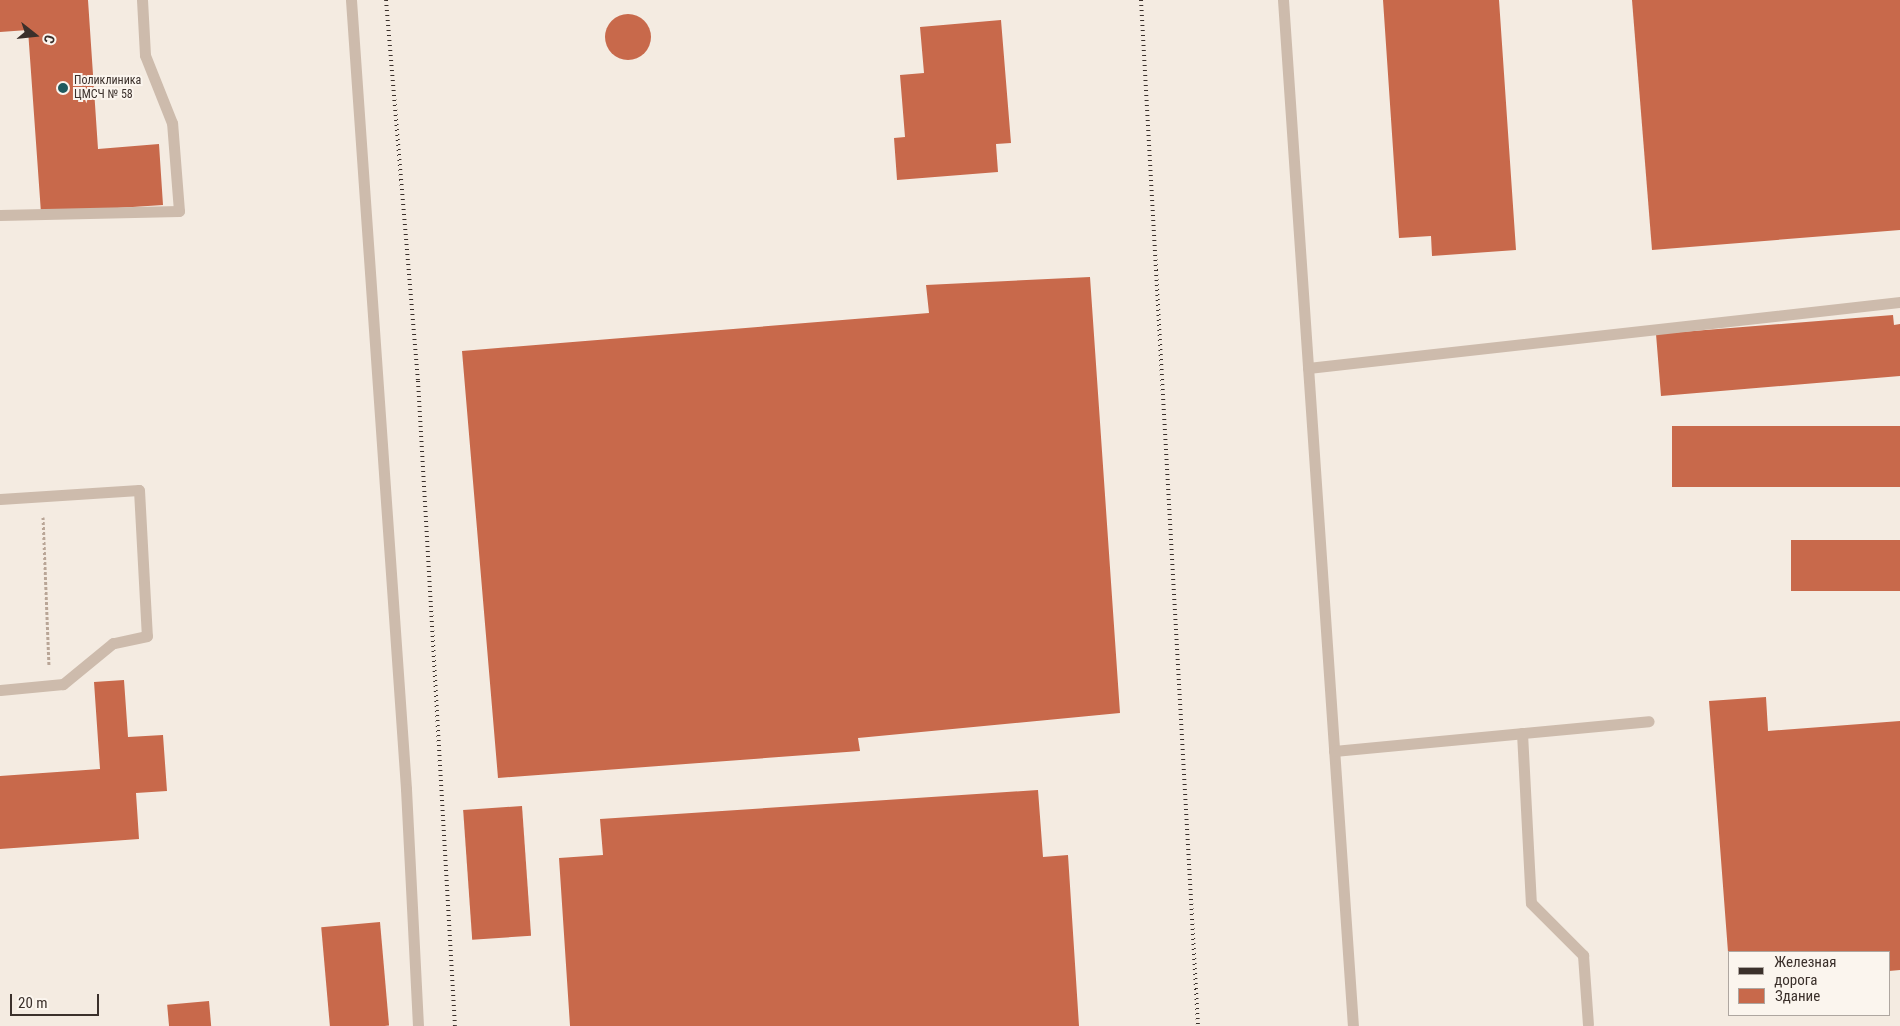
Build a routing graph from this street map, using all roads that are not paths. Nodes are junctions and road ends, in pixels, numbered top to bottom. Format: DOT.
graph roads {
  1 [pos="142,0"];
  2 [pos="351,0"];
  3 [pos="1283,0"];
  4 [pos="0,215"];
  5 [pos="1900,302"];
  6 [pos="1308,368"];
  7 [pos="0,499"];
  8 [pos="0,690"];
  9 [pos="1649,721"];
  10 [pos="1522,733"];
  11 [pos="1334,751"];
  12 [pos="1588,1024"];
  13 [pos="418,1026"];
  14 [pos="1353,1026"];
  1 -- 4 [label="lane"];
  2 -- 13 [label="lane"];
  3 -- 6 [label="lane"];
  5 -- 6 [label="lane"];
  6 -- 11 [label="lane"];
  7 -- 8 [label="lane"];
  9 -- 10 [label="lane"];
  10 -- 11 [label="lane"];
  10 -- 12 [label="lane"];
  11 -- 14 [label="lane"];
}
